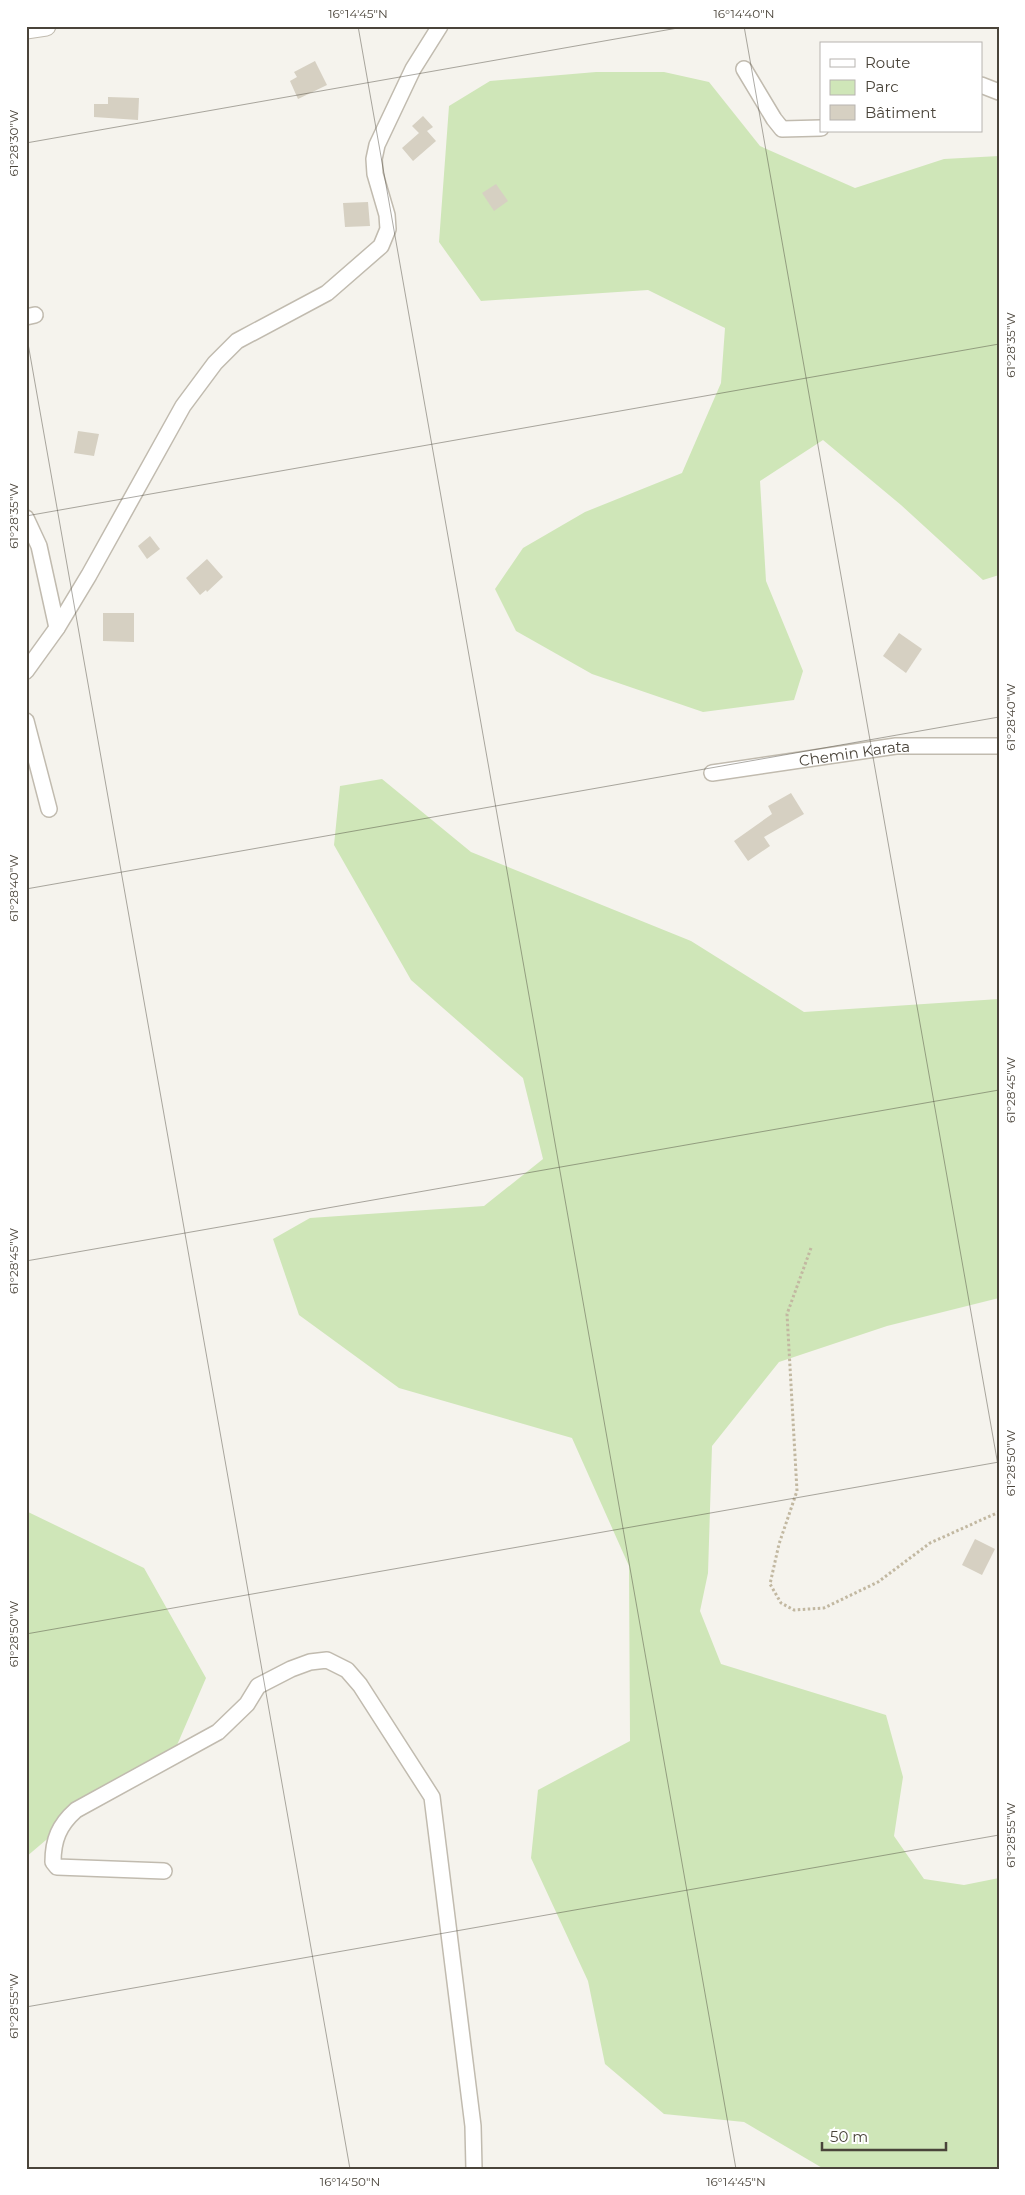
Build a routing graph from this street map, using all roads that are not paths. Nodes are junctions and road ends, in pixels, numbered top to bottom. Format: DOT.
graph roads {
  1 [pos="46,26"];
  2 [pos="440,26"];
  3 [pos="26,29"];
  4 [pos="744,69"];
  5 [pos="982,85"];
  6 [pos="999,92"];
  7 [pos="820,128"];
  8 [pos="26,518"];
  9 [pos="56,628"];
  10 [pos="26,671"];
  11 [pos="26,720"];
  12 [pos="999,746"];
  13 [pos="712,773"];
  14 [pos="49,809"];
  15 [pos="164,1871"];
  16 [pos="474,2169"];
  1 -- 3 [label="street"];
  2 -- 9 [label="street"];
  4 -- 7 [label="street"];
  5 -- 6 [label="street"];
  8 -- 9 [label="street"];
  9 -- 10 [label="street"];
  11 -- 14 [label="street"];
  12 -- 13 [label="street, Chemin Karata"];
  15 -- 16 [label="street"];
}
